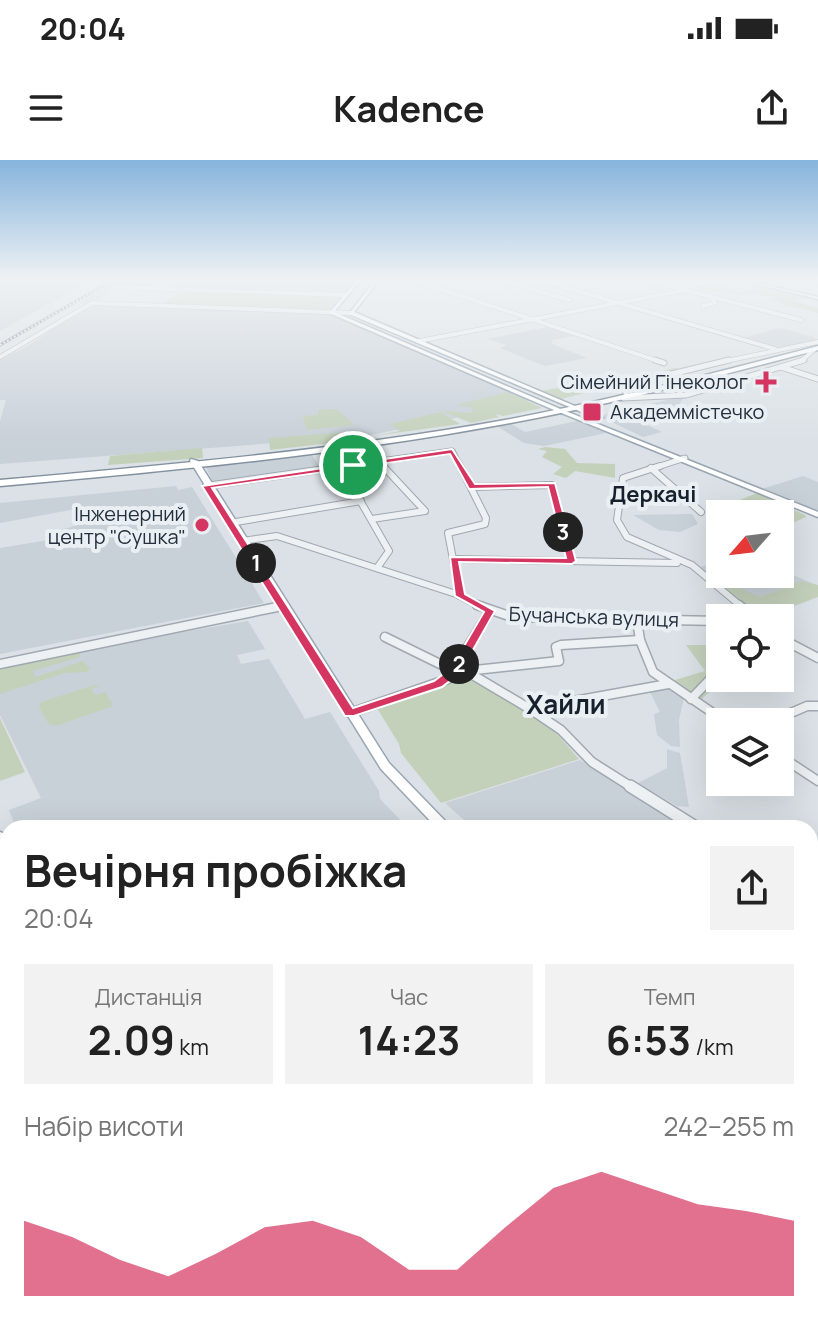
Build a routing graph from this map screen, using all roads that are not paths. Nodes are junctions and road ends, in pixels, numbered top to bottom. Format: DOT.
graph roads {
  1 [pos="37,335"];
  2 [pos="382,335"];
  3 [pos="406,335"];
  4 [pos="451,335"];
  5 [pos="579,335"];
  6 [pos="727,335"];
  7 [pos="390,338"];
  8 [pos="419,341"];
  9 [pos="433,346"];
  10 [pos="817,346"];
  11 [pos="775,349"];
  12 [pos="416,350"];
  13 [pos="0,357"];
  14 [pos="664,363"];
  15 [pos="781,367"];
  16 [pos="818,379"];
  17 [pos="540,391"];
  18 [pos="525,396"];
  19 [pos="624,396"];
  20 [pos="575,407"];
  21 [pos="559,410"];
  22 [pos="603,420"];
  23 [pos="588,421"];
  24 [pos="660,448"];
  25 [pos="685,458"];
  26 [pos="379,462"];
  27 [pos="194,463"];
  28 [pos="651,468"];
  29 [pos="342,469"];
  30 [pos="0,480"];
  31 [pos="206,486"];
  32 [pos="472,487"];
  33 [pos="361,501"];
  34 [pos="701,512"];
  35 [pos="818,515"];
  36 [pos="372,519"];
  37 [pos="230,523"];
  38 [pos="242,541"];
  39 [pos="454,559"];
  40 [pos="572,561"];
  41 [pos="681,563"];
  42 [pos="377,568"];
  43 [pos="460,596"];
  44 [pos="738,604"];
  45 [pos="282,606"];
  46 [pos="490,611"];
  47 [pos="637,620"];
  48 [pos="706,621"];
  49 [pos="385,637"];
  50 [pos="640,640"];
  51 [pos="794,645"];
  52 [pos="818,658"];
  53 [pos="0,664"];
  54 [pos="461,671"];
  55 [pos="706,683"];
  56 [pos="668,684"];
  57 [pos="691,699"];
  58 [pos="818,706"];
  59 [pos="530,709"];
  60 [pos="706,709"];
  61 [pos="794,712"];
  62 [pos="350,713"];
  63 [pos="794,765"];
  64 [pos="818,781"];
  65 [pos="437,820"];
  66 [pos="684,820"];
  1 -- 13 [label="street"];
  2 -- 7 [label="main road"];
  3 -- 7 [label="main road"];
  3 -- 8 [label="main road"];
  4 -- 8 [label="street"];
  5 -- 14 [label="street"];
  6 -- 11 [label="street"];
  7 -- 12 [label="main road"];
  8 -- 9 [label="main road"];
  9 -- 12 [label="main road"];
  9 -- 17 [label="main road"];
  10 -- 11 [label="street"];
  10 -- 15 [label="street"];
  10 -- 19 [label="highway"];
  11 -- 19 [label="street"];
  12 -- 18 [label="main road"];
  15 -- 16 [label="street"];
  15 -- 19 [label="street"];
  17 -- 18 [label="main road"];
  17 -- 20 [label="main road"];
  18 -- 21 [label="main road"];
  19 -- 20 [label="highway"];
  20 -- 21 [label="highway"];
  20 -- 22 [label="main road"];
  21 -- 23 [label="main road"];
  21 -- 27 [label="highway"];
  22 -- 23 [label="main road"];
  22 -- 24 [label="main road"];
  23 -- 24 [label="main road"];
  24 -- 25 [label="main road"];
  25 -- 28 [label="street"];
  25 -- 35 [label="main road"];
  26 -- 29 [label="street"];
  26 -- 32 [label="street"];
  26 -- 36 [label="street"];
  27 -- 30 [label="highway"];
  27 -- 31 [label="main road"];
  28 -- 34 [label="street"];
  28 -- 41 [label="street"];
  29 -- 31 [label="street"];
  29 -- 33 [label="street"];
  31 -- 37 [label="main road"];
  32 -- 39 [label="street"];
  32 -- 40 [label="street"];
  33 -- 36 [label="street"];
  33 -- 37 [label="street"];
  36 -- 42 [label="street"];
  37 -- 38 [label="main road"];
  38 -- 42 [label="street, Бучанська вулиця"];
  38 -- 45 [label="main road"];
  39 -- 40 [label="street"];
  39 -- 43 [label="street"];
  40 -- 41 [label="street"];
  41 -- 44 [label="street"];
  42 -- 43 [label="street, Бучанська вулиця"];
  43 -- 46 [label="street, Бучанська вулиця"];
  45 -- 53 [label="street"];
  45 -- 62 [label="main road"];
  46 -- 47 [label="street, Бучанська вулиця"];
  46 -- 54 [label="street"];
  47 -- 48 [label="street, Бучанська вулиця"];
  47 -- 50 [label="street"];
  49 -- 54 [label="street"];
  50 -- 54 [label="street"];
  50 -- 56 [label="street"];
  51 -- 52 [label="street"];
  54 -- 59 [label="street"];
  54 -- 62 [label="street"];
  55 -- 57 [label="street"];
  56 -- 57 [label="street"];
  56 -- 59 [label="street"];
  57 -- 60 [label="street"];
  58 -- 61 [label="street"];
  59 -- 66 [label="street"];
  62 -- 65 [label="main road"];
  63 -- 64 [label="street"];
}
